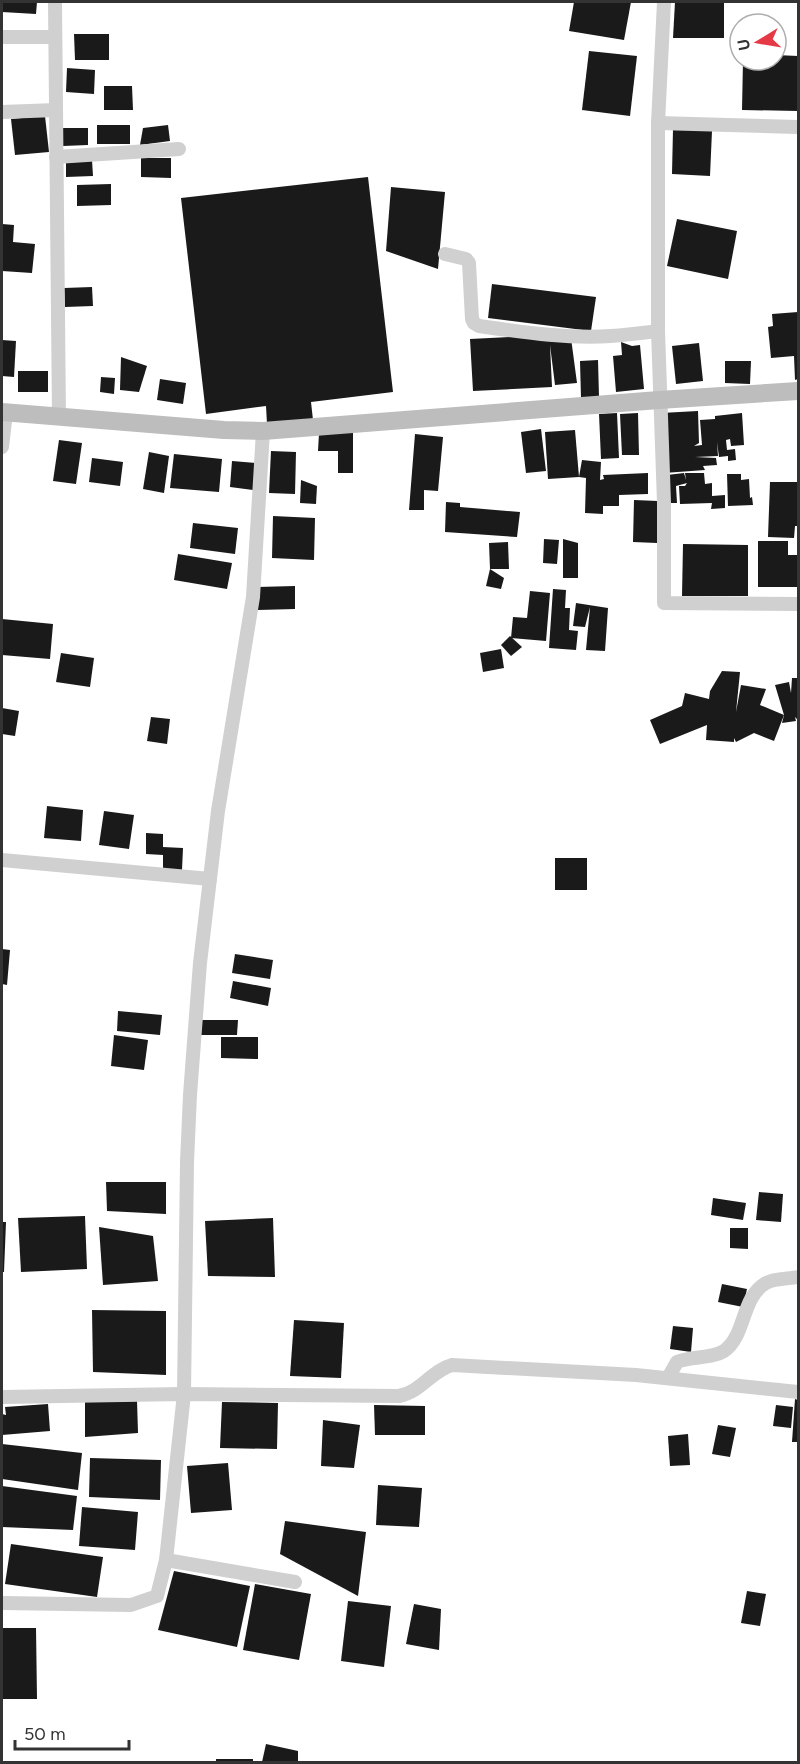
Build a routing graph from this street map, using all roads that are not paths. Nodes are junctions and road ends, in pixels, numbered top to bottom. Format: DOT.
graph roads {
  1 [pos="55,2"];
  2 [pos="664,2"];
  3 [pos="2,37"];
  4 [pos="55,37"];
  5 [pos="56,110"];
  6 [pos="2,112"];
  7 [pos="658,123"];
  8 [pos="798,127"];
  9 [pos="179,149"];
  10 [pos="56,157"];
  11 [pos="445,254"];
  12 [pos="658,331"];
  13 [pos="798,391"];
  14 [pos="659,400"];
  15 [pos="4,413"];
  16 [pos="59,418"];
  17 [pos="263,431"];
  18 [pos="2,447"];
  19 [pos="798,604"];
  20 [pos="2,860"];
  21 [pos="210,879"];
  22 [pos="798,1277"];
  23 [pos="668,1378"];
  24 [pos="798,1392"];
  25 [pos="184,1394"];
  26 [pos="2,1397"];
  27 [pos="166,1560"];
  28 [pos="295,1582"];
  29 [pos="2,1604"];
  1 -- 4 [label="street"];
  2 -- 7 [label="street"];
  3 -- 4 [label="street"];
  4 -- 5 [label="street"];
  5 -- 6 [label="street"];
  5 -- 10 [label="street"];
  7 -- 8 [label="street"];
  7 -- 12 [label="street"];
  9 -- 10 [label="street"];
  10 -- 16 [label="street"];
  11 -- 12 [label="street"];
  12 -- 14 [label="street"];
  13 -- 14 [label="main road"];
  14 -- 17 [label="main road"];
  14 -- 19 [label="street"];
  15 -- 16 [label="main road"];
  15 -- 18 [label="street"];
  16 -- 17 [label="main road"];
  17 -- 21 [label="street"];
  20 -- 21 [label="street"];
  21 -- 25 [label="street"];
  22 -- 23 [label="street"];
  23 -- 24 [label="street"];
  23 -- 25 [label="street"];
  25 -- 26 [label="street"];
  25 -- 27 [label="street"];
  27 -- 28 [label="street"];
  27 -- 29 [label="street"];
}
